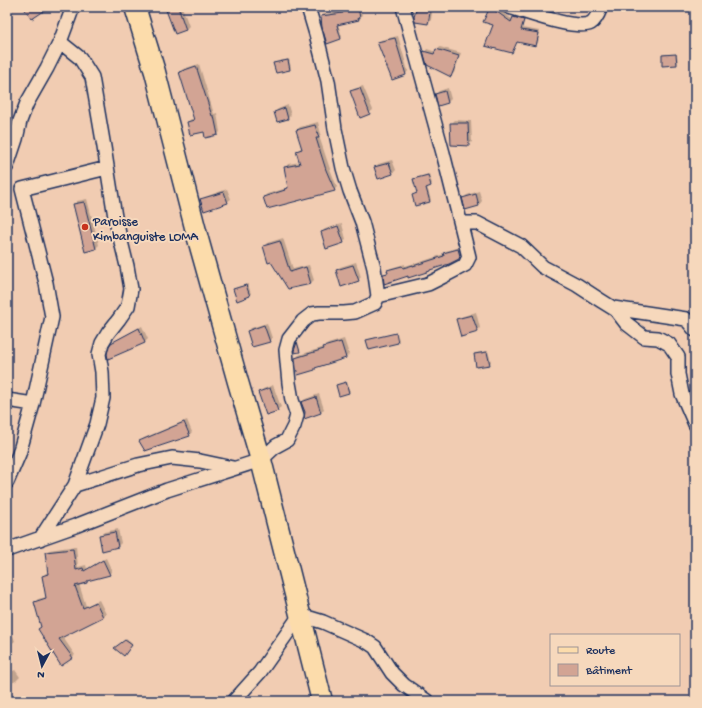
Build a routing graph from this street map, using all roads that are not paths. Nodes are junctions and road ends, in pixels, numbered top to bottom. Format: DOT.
graph roads {
  1 [pos="73,7"];
  2 [pos="135,7"];
  3 [pos="308,7"];
  4 [pos="403,7"];
  5 [pos="509,7"];
  6 [pos="601,7"];
  7 [pos="60,42"];
  8 [pos="7,166"];
  9 [pos="107,168"];
  10 [pos="461,223"];
  11 [pos="378,296"];
  12 [pos="613,308"];
  13 [pos="695,330"];
  14 [pos="7,400"];
  15 [pos="33,404"];
  16 [pos="695,424"];
  17 [pos="261,460"];
  18 [pos="235,468"];
  19 [pos="7,482"];
  20 [pos="74,485"];
  21 [pos="40,539"];
  22 [pos="7,550"];
  23 [pos="300,615"];
  24 [pos="234,701"];
  25 [pos="322,701"];
  26 [pos="427,701"];
  1 -- 7 [label="street"];
  2 -- 17 [label="main road"];
  3 -- 11 [label="street"];
  4 -- 10 [label="street"];
  5 -- 6 [label="street"];
  7 -- 8 [label="street"];
  7 -- 9 [label="street"];
  9 -- 15 [label="street"];
  9 -- 20 [label="street"];
  10 -- 11 [label="street"];
  10 -- 12 [label="street"];
  11 -- 17 [label="street"];
  12 -- 13 [label="street"];
  12 -- 16 [label="street"];
  14 -- 15 [label="street"];
  15 -- 19 [label="street"];
  17 -- 18 [label="street"];
  17 -- 23 [label="main road"];
  18 -- 20 [label="street"];
  18 -- 21 [label="street"];
  20 -- 21 [label="street"];
  21 -- 22 [label="street"];
  23 -- 24 [label="street"];
  23 -- 25 [label="main road"];
  23 -- 26 [label="street"];
}
